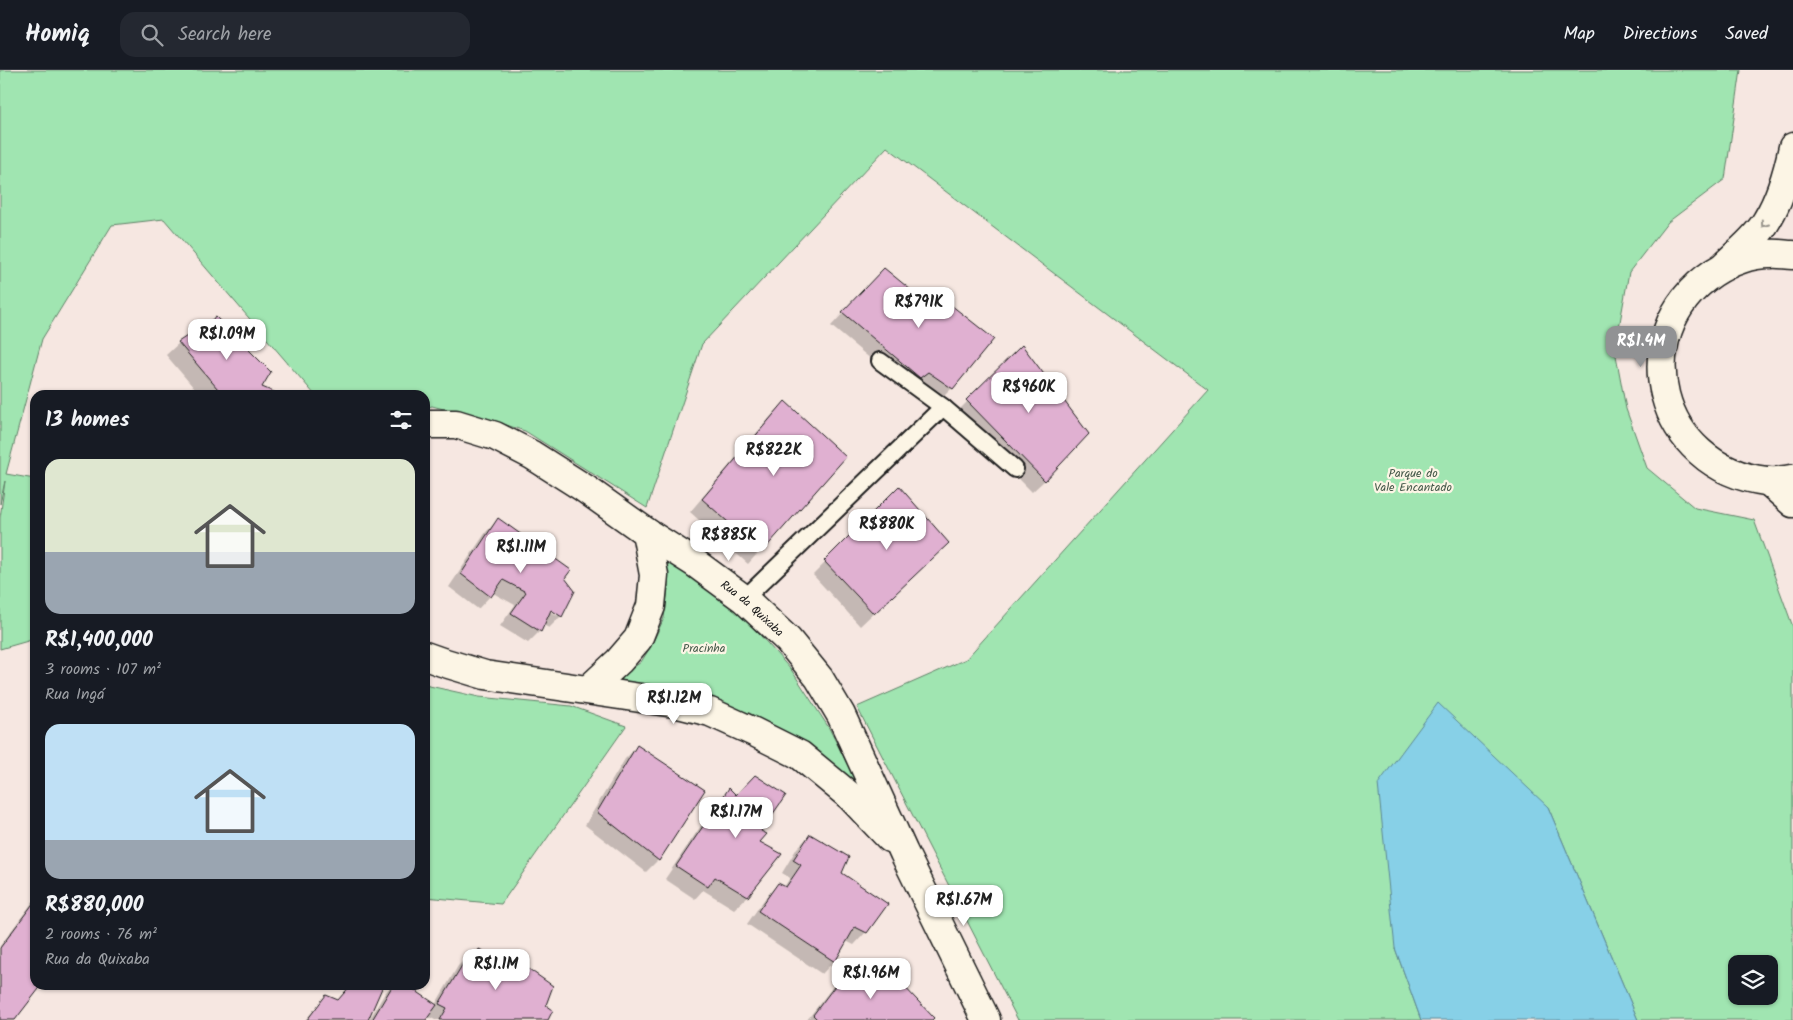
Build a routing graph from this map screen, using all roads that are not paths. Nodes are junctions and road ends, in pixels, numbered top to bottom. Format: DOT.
graph roads {
  1 [pos="1791,155"];
  2 [pos="1793,210"];
  3 [pos="1793,256"];
  4 [pos="1725,265"];
  5 [pos="880,361"];
  6 [pos="943,407"];
  7 [pos="430,424"];
  8 [pos="1015,469"];
  9 [pos="1780,480"];
  10 [pos="1793,503"];
  11 [pos="646,532"];
  12 [pos="744,599"];
  13 [pos="430,658"];
  14 [pos="588,689"];
  15 [pos="904,853"];
  16 [pos="986,1020"];
  1 -- 2 [label="street"];
  1 -- 4 [label="street, one-way"];
  3 -- 4 [label="street"];
  4 -- 9 [label="street"];
  5 -- 6 [label="lane"];
  6 -- 8 [label="lane"];
  6 -- 12 [label="lane"];
  7 -- 11 [label="street, Rua da Quixaba"];
  9 -- 10 [label="street"];
  11 -- 12 [label="street, Rua da Quixaba"];
  11 -- 14 [label="street"];
  12 -- 15 [label="street, Rua da Quixaba"];
  13 -- 14 [label="street, Rua da Quixaba"];
  14 -- 15 [label="street, Rua da Quixaba"];
  15 -- 16 [label="street, Rua da Quixaba"];
}
